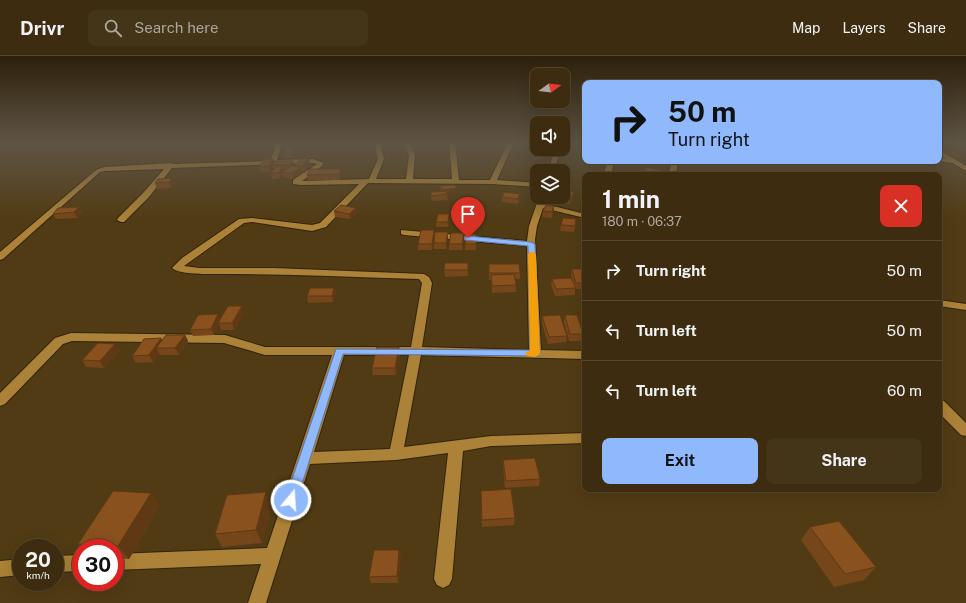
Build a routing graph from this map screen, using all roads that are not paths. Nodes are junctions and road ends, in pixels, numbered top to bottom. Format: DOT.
graph roads {
  1 [pos="144,168"];
  2 [pos="170,168"];
  3 [pos="315,168"];
  4 [pos="376,168"];
  5 [pos="411,168"];
  6 [pos="455,168"];
  7 [pos="500,168"];
  8 [pos="369,181"];
  9 [pos="410,181"];
  10 [pos="456,181"];
  11 [pos="493,182"];
  12 [pos="530,185"];
  13 [pos="541,204"];
  14 [pos="551,204"];
  15 [pos="582,215"];
  16 [pos="121,220"];
  17 [pos="404,232"];
  18 [pos="531,244"];
  19 [pos="0,257"];
  20 [pos="942,303"];
  21 [pos="966,307"];
  22 [pos="339,351"];
  23 [pos="416,351"];
  24 [pos="535,354"];
  25 [pos="582,355"];
  26 [pos="0,401"];
  27 [pos="942,407"];
  28 [pos="966,431"];
  29 [pos="582,438"];
  30 [pos="456,447"];
  31 [pos="396,454"];
  32 [pos="305,458"];
  33 [pos="272,556"];
  34 [pos="124,562"];
  35 [pos="12,568"];
  36 [pos="0,569"];
  37 [pos="443,579"];
  38 [pos="257,603"];
  1 -- 19 [label="street"];
  2 -- 16 [label="street"];
  3 -- 8 [label="street"];
  4 -- 8 [label="street"];
  5 -- 9 [label="street"];
  6 -- 10 [label="street"];
  7 -- 11 [label="street"];
  8 -- 9 [label="street"];
  8 -- 23 [label="street"];
  9 -- 10 [label="street"];
  10 -- 11 [label="street"];
  11 -- 12 [label="street"];
  13 -- 18 [label="street"];
  14 -- 15 [label="street"];
  17 -- 18 [label="street"];
  18 -- 24 [label="street"];
  20 -- 21 [label="street"];
  22 -- 23 [label="street"];
  22 -- 26 [label="street"];
  22 -- 32 [label="street"];
  23 -- 24 [label="street"];
  23 -- 31 [label="street"];
  24 -- 25 [label="street"];
  27 -- 28 [label="street"];
  29 -- 30 [label="street"];
  30 -- 31 [label="street"];
  30 -- 37 [label="street"];
  31 -- 32 [label="street"];
  32 -- 33 [label="street"];
  33 -- 34 [label="street"];
  33 -- 38 [label="street"];
  35 -- 36 [label="street"];
}
